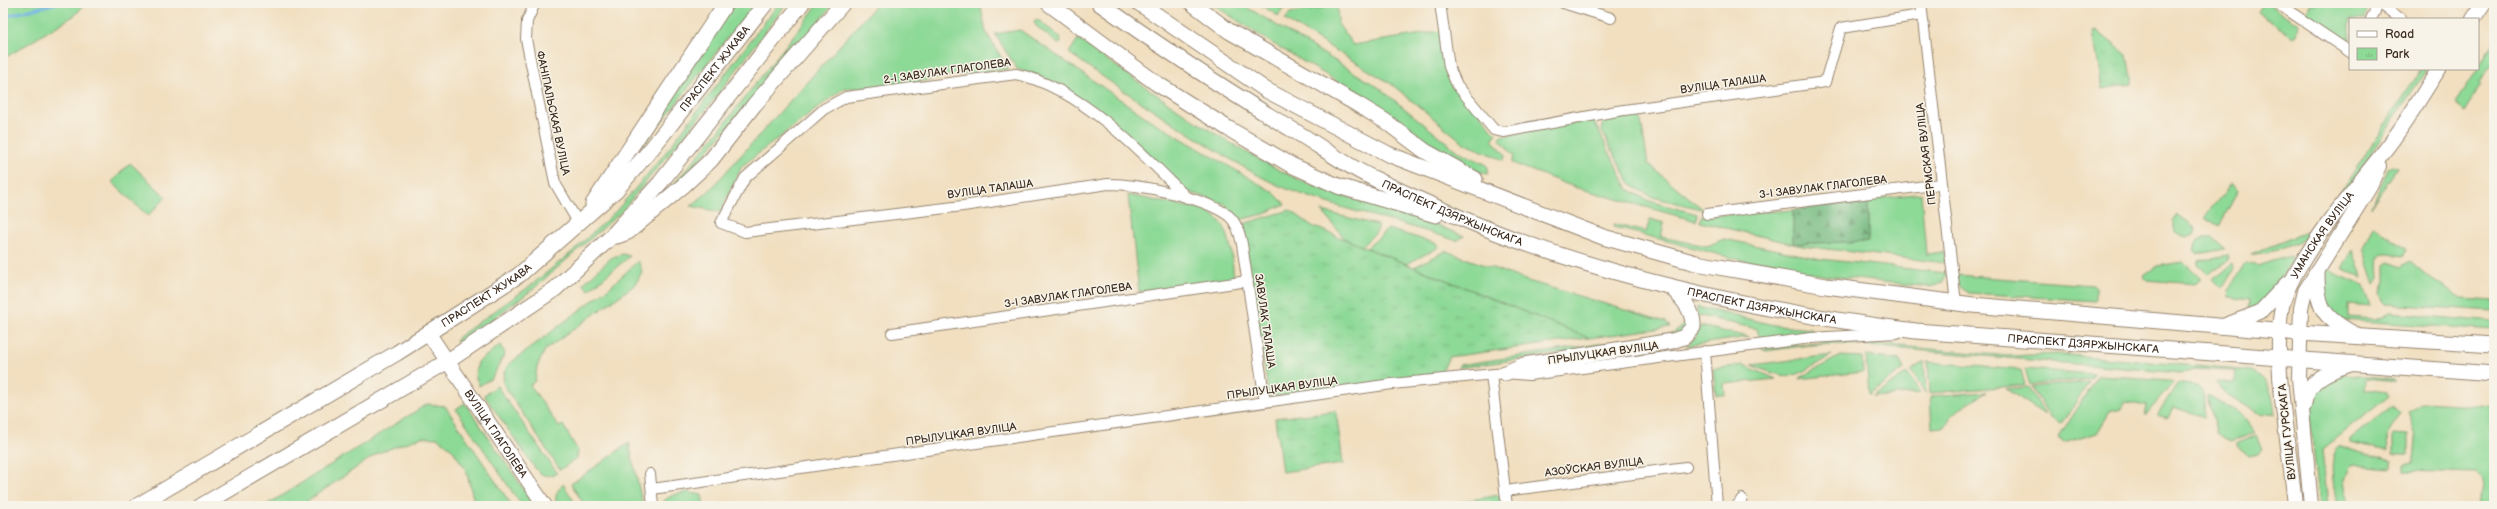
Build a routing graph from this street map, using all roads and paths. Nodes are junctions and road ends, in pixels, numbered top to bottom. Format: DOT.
graph roads {
  1 [pos="535,3"];
  2 [pos="726,3"];
  3 [pos="766,3"];
  4 [pos="802,3"];
  5 [pos="842,3"];
  6 [pos="1048,3"];
  7 [pos="1100,3"];
  8 [pos="1139,3"];
  9 [pos="1192,3"];
  10 [pos="1440,3"];
  11 [pos="1563,3"];
  12 [pos="1921,3"];
  13 [pos="2277,3"];
  14 [pos="2484,3"];
  15 [pos="1579,5"];
  16 [pos="1921,15"];
  17 [pos="1611,18"];
  18 [pos="2372,18"];
  19 [pos="2400,18"];
  20 [pos="2474,18"];
  21 [pos="2349,51"];
  22 [pos="2438,70"];
  23 [pos="2386,149"];
  24 [pos="1942,184"];
  25 [pos="1187,198"];
  26 [pos="1508,200"];
  27 [pos="1707,214"];
  28 [pos="581,222"];
  29 [pos="721,223"];
  30 [pos="1498,233"];
  31 [pos="610,238"];
  32 [pos="1242,244"];
  33 [pos="2300,267"];
  34 [pos="2317,272"];
  35 [pos="1248,281"];
  36 [pos="1670,286"];
  37 [pos="1956,303"];
  38 [pos="2223,326"];
  39 [pos="1916,331"];
  40 [pos="2280,332"];
  41 [pos="892,333"];
  42 [pos="2299,333"];
  43 [pos="429,334"];
  44 [pos="2358,336"];
  45 [pos="2494,345"];
  46 [pos="1705,351"];
  47 [pos="2280,358"];
  48 [pos="2299,359"];
  49 [pos="448,361"];
  50 [pos="2352,364"];
  51 [pos="1498,374"];
  52 [pos="2494,374"];
  53 [pos="1265,402"];
  54 [pos="2302,422"];
  55 [pos="1686,467"];
  56 [pos="650,474"];
  57 [pos="652,489"];
  58 [pos="1505,491"];
  59 [pos="137,506"];
  60 [pos="201,506"];
  61 [pos="545,506"];
  62 [pos="653,506"];
  63 [pos="1507,506"];
  64 [pos="1717,506"];
  65 [pos="2295,506"];
  66 [pos="2311,506"];
  1 -- 28 [label="street, ФАНІПАЛЬСКАЯ ВУЛІЦА"];
  2 -- 28 [label="main road"];
  3 -- 28 [label="main road, ПРАСПЕКТ ЖУКАВА"];
  4 -- 31 [label="main road"];
  5 -- 31 [label="main road"];
  6 -- 30 [label="main road"];
  7 -- 30 [label="main road, ПРАСПЕКТ ДЗЯРЖЫНСКАГА"];
  8 -- 26 [label="main road"];
  9 -- 26 [label="main road"];
  10 -- 16 [label="street, ВУЛІЦА ТАЛАША"];
  11 -- 15 [label="street"];
  12 -- 16 [label="street, ПЕРМСКАЯ ВУЛІЦА"];
  13 -- 21 [label="street"];
  14 -- 20 [label="main road"];
  15 -- 17 [label="street"];
  16 -- 24 [label="street, ПЕРМСКАЯ ВУЛІЦА"];
  18 -- 19 [label="street"];
  22 -- 23 [label="main road, УМАНСКАЯ ВУЛІЦА"];
  23 -- 33 [label="main road, УМАНСКАЯ ВУЛІЦА"];
  23 -- 34 [label="main road, УМАНСКАЯ ВУЛІЦА"];
  24 -- 27 [label="street, 3-І ЗАВУЛАК ГЛАГОЛЕВА"];
  24 -- 37 [label="street, ПЕРМСКАЯ ВУЛІЦА"];
  25 -- 29 [label="street, ВУЛІЦА ТАЛАША"];
  25 -- 29 [label="street, 2-І ЗАВУЛАК ГЛАГОЛЕВА"];
  25 -- 32 [label="street, ВУЛІЦА ТАЛАША"];
  26 -- 37 [label="main road"];
  28 -- 43 [label="main road, ПРАСПЕКТ ЖУКАВА"];
  30 -- 36 [label="main road, ПРАСПЕКТ ДЗЯРЖЫНСКАГА"];
  31 -- 49 [label="main road"];
  32 -- 35 [label="street, ЗАВУЛАК ТАЛАША"];
  33 -- 38 [label="main road"];
  33 -- 40 [label="main road, УМАНСКАЯ ВУЛІЦА"];
  34 -- 42 [label="main road, УМАНСКАЯ ВУЛІЦА"];
  34 -- 44 [label="main road"];
  35 -- 41 [label="street, 3-І ЗАВУЛАК ГЛАГОЛЕВА"];
  35 -- 53 [label="street, ЗАВУЛАК ТАЛАША"];
  36 -- 39 [label="main road, ПРАСПЕКТ ДЗЯРЖЫНСКАГА"];
  36 -- 51 [label="main road"];
  37 -- 38 [label="main road"];
  38 -- 40 [label="main road"];
  39 -- 46 [label="street, ПРЫЛУЦКАЯ ВУЛІЦА"];
  39 -- 47 [label="main road, ПРАСПЕКТ ДЗЯРЖЫНСКАГА"];
  40 -- 42 [label="main road"];
  40 -- 47 [label="main road, УМАНСКАЯ ВУЛІЦА"];
  42 -- 44 [label="main road"];
  42 -- 48 [label="main road, УМАНСКАЯ ВУЛІЦА"];
  43 -- 49 [label="main road, ВУЛІЦА ГЛАГОЛЕВА"];
  43 -- 59 [label="main road, ПРАСПЕКТ ЖУКАВА"];
  44 -- 45 [label="main road"];
  46 -- 51 [label="street, ПРЫЛУЦКАЯ ВУЛІЦА"];
  46 -- 64 [label="street"];
  47 -- 48 [label="main road, ПРАСПЕКТ ДЗЯРЖЫНСКАГА"];
  47 -- 65 [label="main road, ВУЛІЦА ГУРСКАГА"];
  48 -- 50 [label="main road, ПРАСПЕКТ ДЗЯРЖЫНСКАГА"];
  48 -- 54 [label="main road, ВУЛІЦА ГУРСКАГА"];
  49 -- 60 [label="main road"];
  49 -- 61 [label="main road, ВУЛІЦА ГЛАГОЛЕВА"];
  50 -- 52 [label="main road, ПРАСПЕКТ ДЗЯРЖЫНСКАГА"];
  50 -- 54 [label="main road"];
  51 -- 53 [label="street, ПРЫЛУЦКАЯ ВУЛІЦА"];
  51 -- 58 [label="street"];
  53 -- 57 [label="street, ПРЫЛУЦКАЯ ВУЛІЦА"];
  54 -- 66 [label="main road, ВУЛІЦА ГУРСКАГА"];
  55 -- 58 [label="street, АЗОЎСКАЯ ВУЛІЦА"];
  56 -- 57 [label="street"];
  57 -- 62 [label="street"];
  58 -- 63 [label="street"];
}
